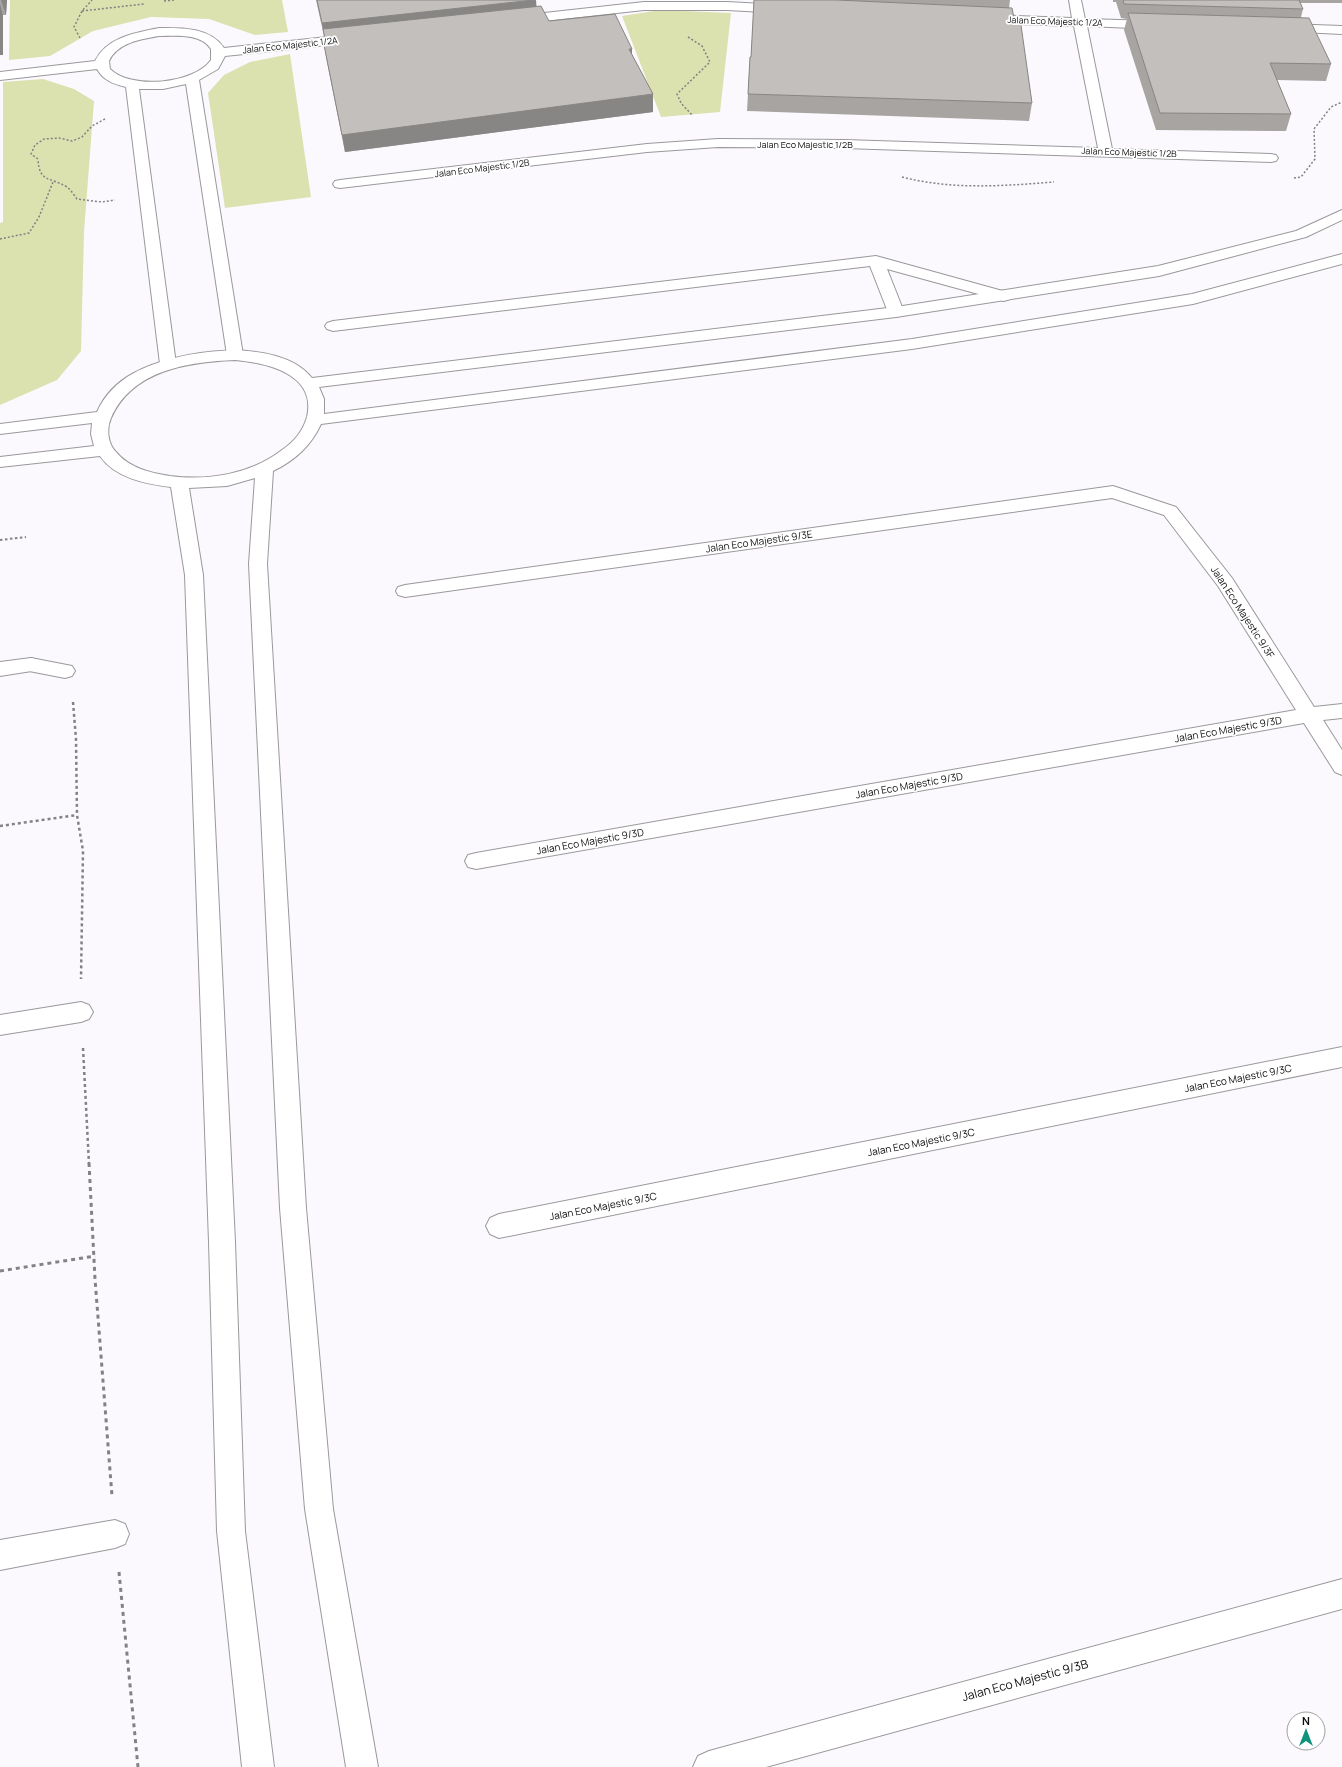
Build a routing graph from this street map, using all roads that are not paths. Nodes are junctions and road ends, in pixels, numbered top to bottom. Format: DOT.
graph roads {
  1 [pos="1075,0"];
  2 [pos="797,10"];
  3 [pos="978,18"];
  4 [pos="503,22"];
  5 [pos="1079,23"];
  6 [pos="1167,25"];
  7 [pos="1270,28"];
  8 [pos="1342,30"];
  9 [pos="371,37"];
  10 [pos="219,52"];
  11 [pos="102,64"];
  12 [pos="0,76"];
  13 [pos="192,78"];
  14 [pos="132,84"];
  15 [pos="1106,152"];
  16 [pos="1271,158"];
  17 [pos="340,184"];
  18 [pos="1342,214"];
  19 [pos="1342,259"];
  20 [pos="876,261"];
  21 [pos="1004,296"];
  22 [pos="896,312"];
  23 [pos="333,326"];
  24 [pos="235,355"];
  25 [pos="168,364"];
  26 [pos="309,384"];
  27 [pos="101,417"];
  28 [pos="316,420"];
  29 [pos="0,429"];
  30 [pos="104,450"];
  31 [pos="0,462"];
  32 [pos="264,468"];
  33 [pos="179,484"];
  34 [pos="1113,492"];
  35 [pos="405,591"];
  36 [pos="0,670"];
  37 [pos="65,671"];
  38 [pos="1342,711"];
  39 [pos="1309,715"];
  40 [pos="1342,767"];
  41 [pos="476,861"];
  42 [pos="81,1012"];
  43 [pos="0,1025"];
  44 [pos="1342,1057"];
  45 [pos="499,1226"];
  46 [pos="116,1534"];
  47 [pos="0,1555"];
  48 [pos="1342,1594"];
  49 [pos="258,1767"];
  50 [pos="362,1767"];
  51 [pos="709,1767"];
  1 -- 5 [label="street"];
  2 -- 4 [label="street"];
  3 -- 5 [label="street, Jalan Eco Majestic 1/2A"];
  5 -- 6 [label="street, Jalan Eco Majestic 1/2A"];
  5 -- 15 [label="street"];
  7 -- 8 [label="street"];
  9 -- 10 [label="street, Jalan Eco Majestic 1/2A"];
  10 -- 11 [label="street"];
  10 -- 13 [label="street"];
  11 -- 12 [label="street"];
  11 -- 14 [label="street"];
  13 -- 14 [label="street"];
  13 -- 24 [label="street"];
  14 -- 25 [label="street"];
  15 -- 16 [label="street, Jalan Eco Majestic 1/2B"];
  15 -- 17 [label="street, Jalan Eco Majestic 1/2B"];
  18 -- 21 [label="street"];
  19 -- 28 [label="street"];
  20 -- 21 [label="street"];
  20 -- 22 [label="street"];
  20 -- 23 [label="street"];
  21 -- 22 [label="street"];
  22 -- 26 [label="street"];
  24 -- 25 [label="street"];
  24 -- 26 [label="street"];
  25 -- 27 [label="street"];
  26 -- 28 [label="street"];
  27 -- 29 [label="street"];
  27 -- 30 [label="street"];
  28 -- 32 [label="street"];
  30 -- 31 [label="street"];
  30 -- 33 [label="street"];
  32 -- 33 [label="street"];
  32 -- 50 [label="street"];
  33 -- 49 [label="street"];
  34 -- 35 [label="street, Jalan Eco Majestic 9/3E"];
  34 -- 39 [label="street, Jalan Eco Majestic 9/3F"];
  36 -- 37 [label="street"];
  38 -- 39 [label="street, Jalan Eco Majestic 9/3D"];
  39 -- 40 [label="street, Jalan Eco Majestic 9/3F"];
  39 -- 41 [label="street, Jalan Eco Majestic 9/3D"];
  42 -- 43 [label="street"];
  44 -- 45 [label="street, Jalan Eco Majestic 9/3C"];
  46 -- 47 [label="street"];
  48 -- 51 [label="street, Jalan Eco Majestic 9/3B"];
}
